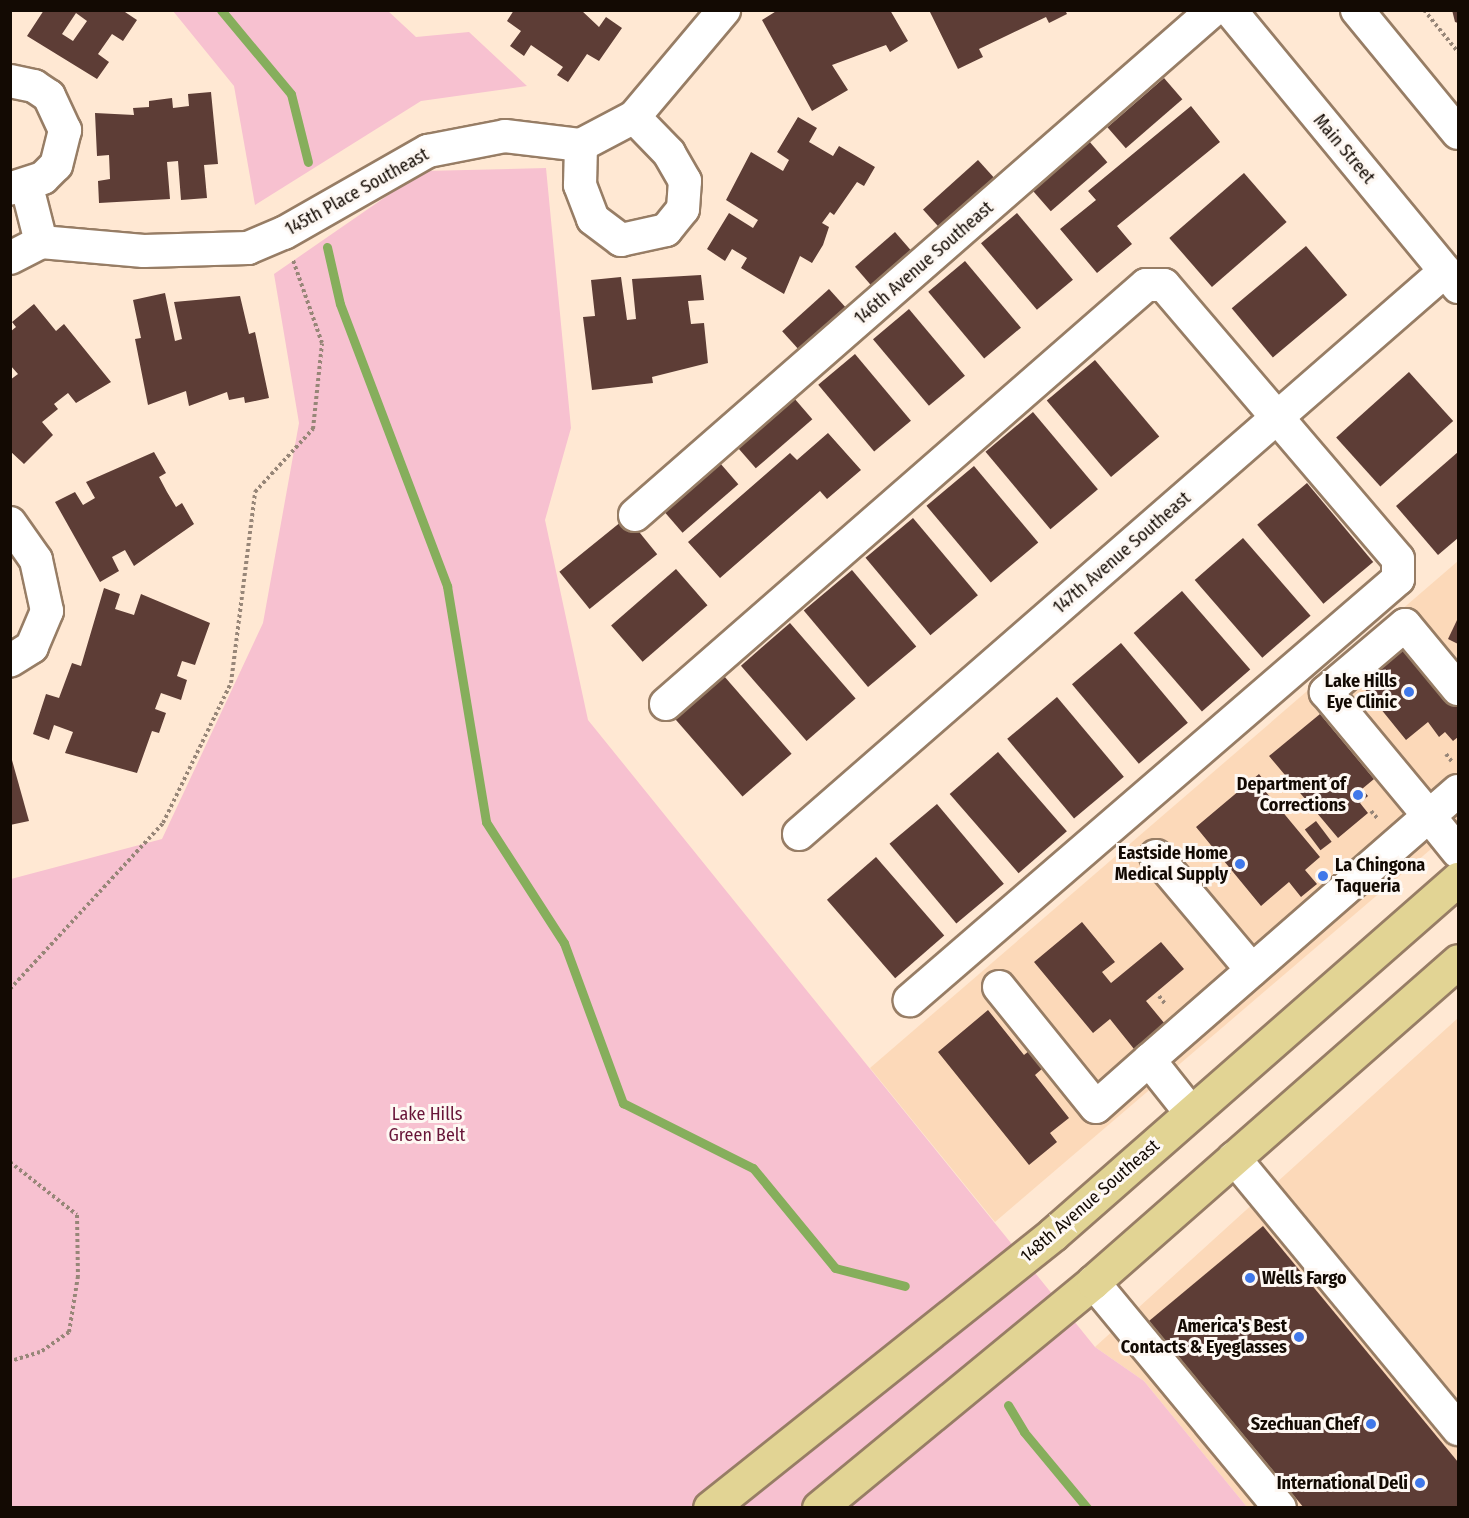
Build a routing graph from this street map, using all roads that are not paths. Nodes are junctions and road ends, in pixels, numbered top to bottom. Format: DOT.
graph roads {
  1 [pos="724,10"];
  2 [pos="1213,10"];
  3 [pos="1230,10"];
  4 [pos="1358,10"];
  5 [pos="10,81"];
  6 [pos="634,117"];
  7 [pos="1458,133"];
  8 [pos="581,145"];
  9 [pos="19,188"];
  10 [pos="41,242"];
  11 [pos="10,258"];
  12 [pos="1451,280"];
  13 [pos="1277,417"];
  14 [pos="635,515"];
  15 [pos="10,523"];
  16 [pos="10,661"];
  17 [pos="1458,689"];
  18 [pos="666,704"];
  19 [pos="1458,791"];
  20 [pos="1429,816"];
  21 [pos="799,834"];
  22 [pos="1458,852"];
  23 [pos="1156,856"];
  24 [pos="1458,879"];
  25 [pos="1458,961"];
  26 [pos="1252,970"];
  27 [pos="999,987"];
  28 [pos="910,1000"];
  29 [pos="1149,1060"];
  30 [pos="1191,1113"];
  31 [pos="1234,1158"];
  32 [pos="1093,1282"];
  33 [pos="1458,1429"];
  34 [pos="710,1508"];
  35 [pos="819,1508"];
  36 [pos="1280,1508"];
  1 -- 6 [label="street"];
  2 -- 14 [label="street, 146th Avenue Southeast"];
  3 -- 12 [label="street, Main Street"];
  4 -- 7 [label="street"];
  5 -- 9 [label="street"];
  6 -- 8 [label="street"];
  6 -- 8 [label="street"];
  8 -- 10 [label="street, 145th Place Southeast"];
  9 -- 10 [label="street"];
  10 -- 11 [label="street"];
  12 -- 13 [label="street, 147th Avenue Southeast"];
  13 -- 18 [label="street"];
  13 -- 21 [label="street, 147th Avenue Southeast"];
  13 -- 28 [label="street"];
  15 -- 16 [label="street"];
  17 -- 20 [label="street"];
  19 -- 20 [label="street"];
  20 -- 22 [label="street"];
  20 -- 26 [label="street"];
  23 -- 26 [label="street"];
  24 -- 30 [label="main road, 148th Avenue Southeast"];
  25 -- 31 [label="main road"];
  26 -- 29 [label="street"];
  27 -- 29 [label="street"];
  29 -- 30 [label="street"];
  30 -- 34 [label="main road, 148th Avenue Southeast"];
  31 -- 32 [label="main road"];
  31 -- 33 [label="street"];
  32 -- 35 [label="main road"];
  32 -- 36 [label="street"];
}
